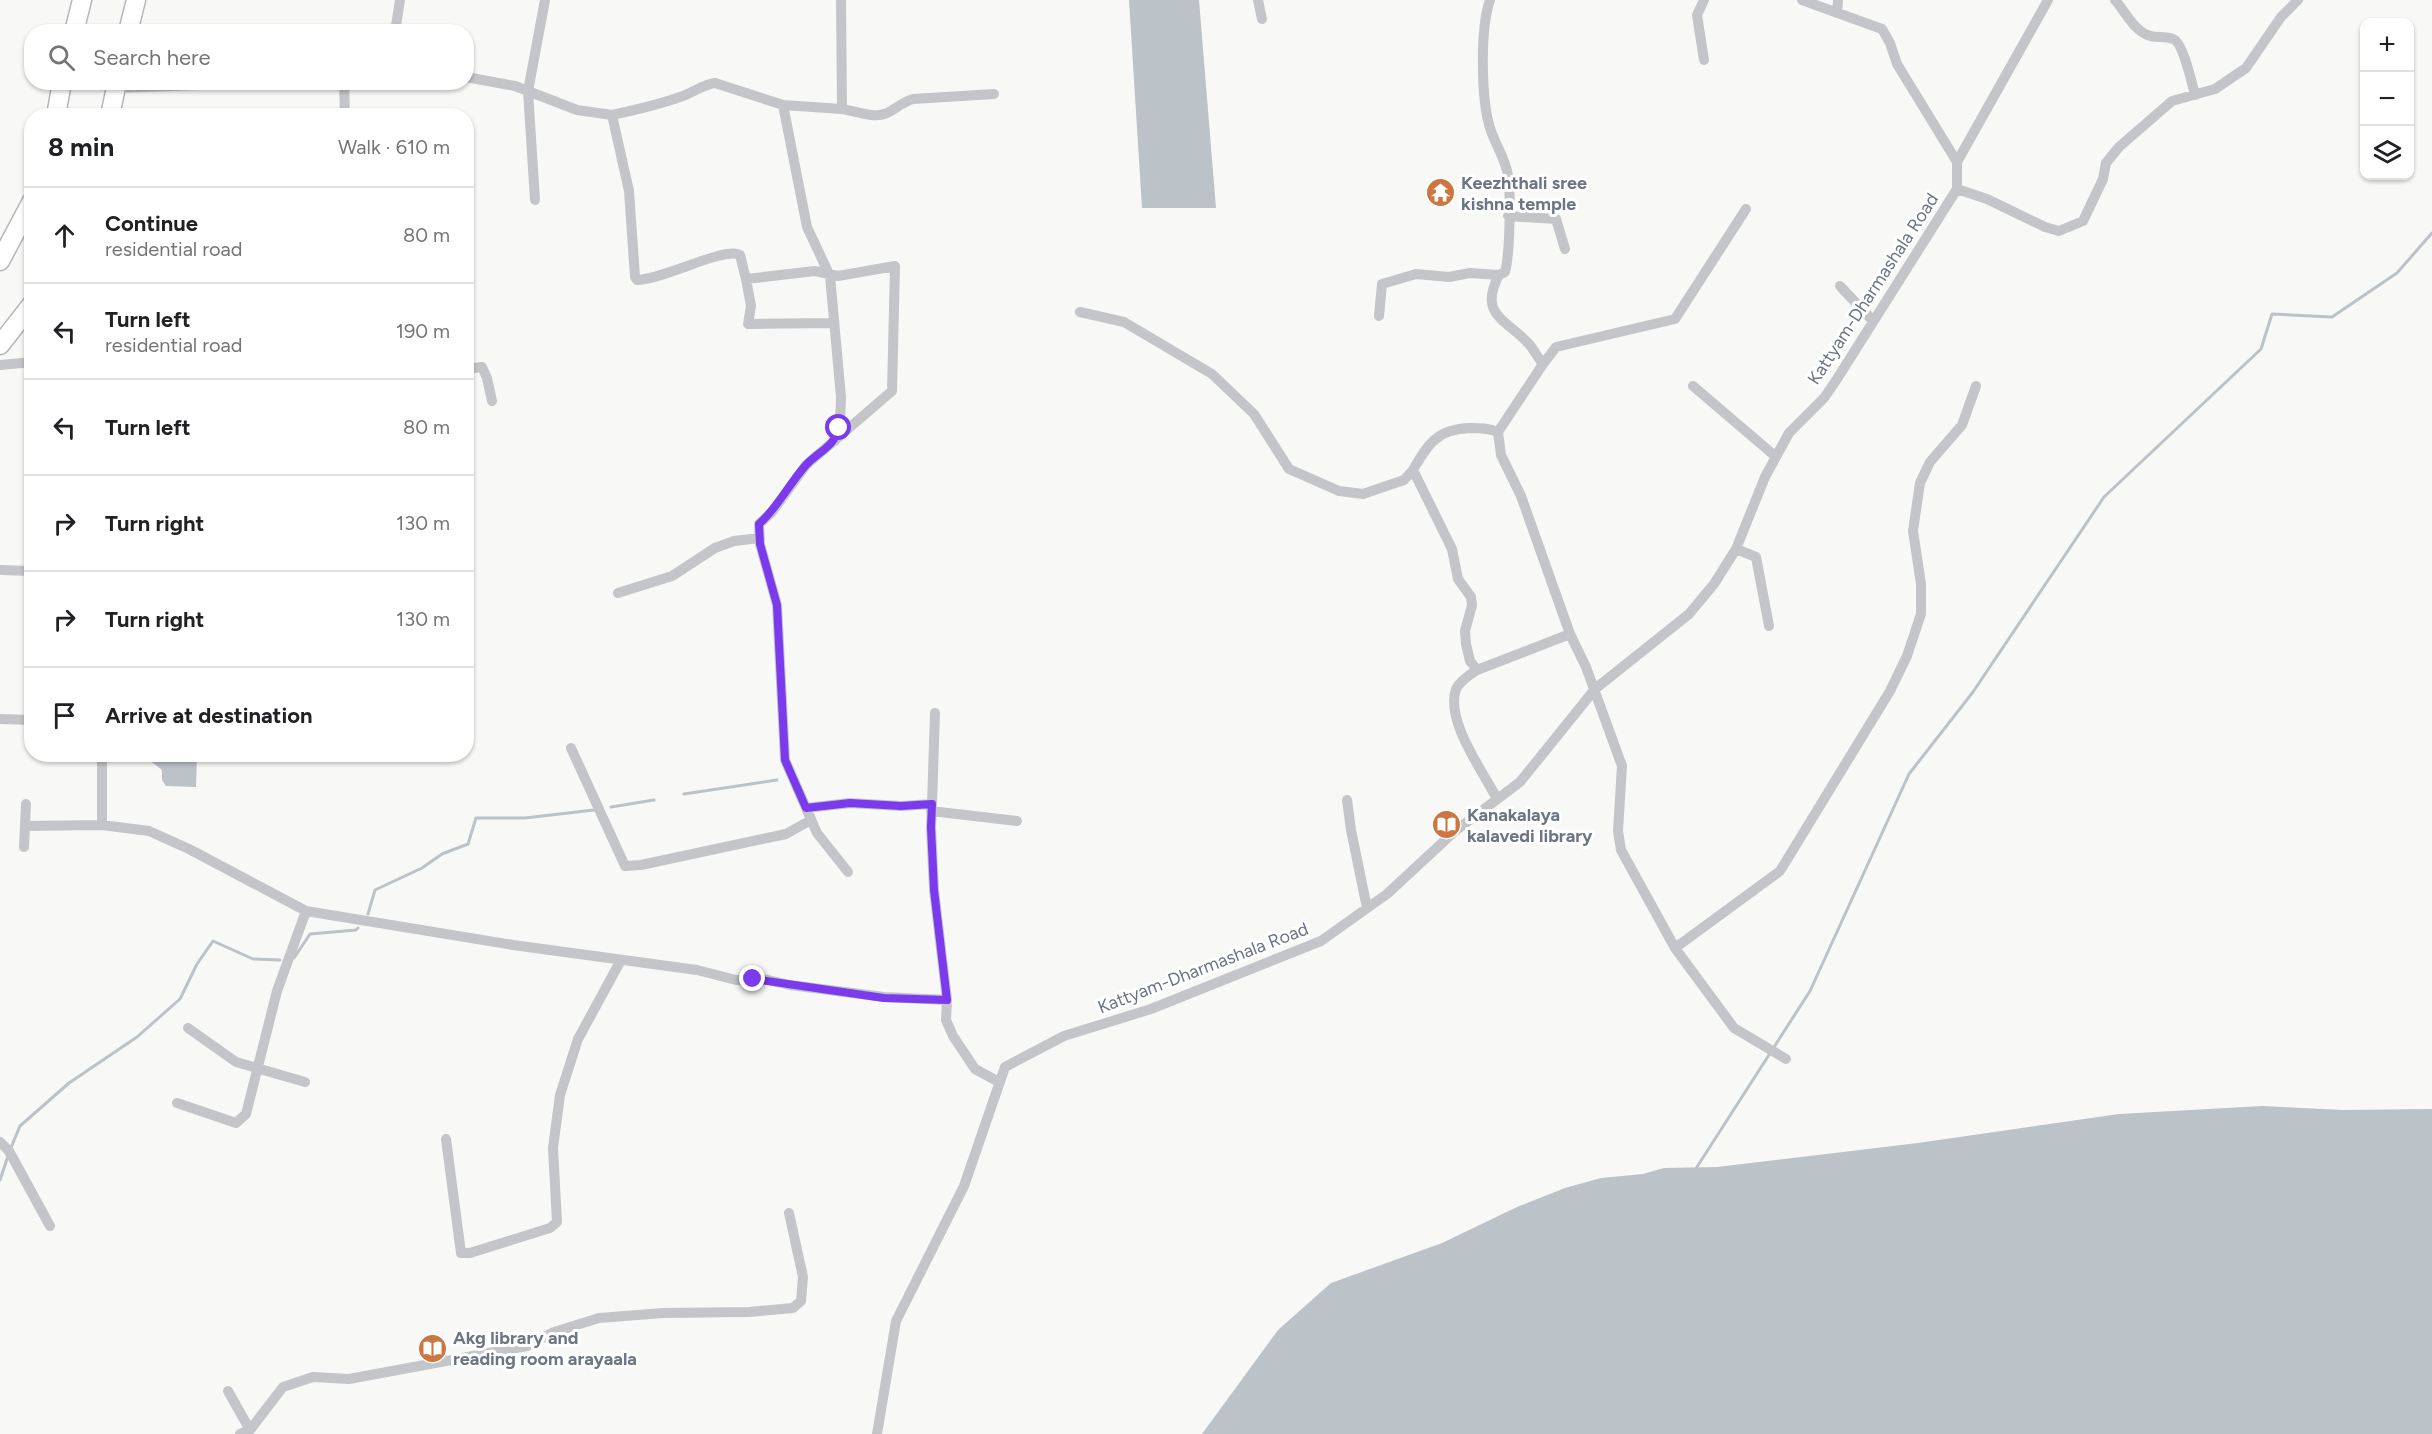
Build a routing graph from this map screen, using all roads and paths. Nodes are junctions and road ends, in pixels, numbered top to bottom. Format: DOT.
graph roads {
  1 [pos="82,0"];
  2 [pos="136,0"];
  3 [pos="400,0"];
  4 [pos="544,0"];
  5 [pos="841,0"];
  6 [pos="1258,0"];
  7 [pos="1490,0"];
  8 [pos="1704,0"];
  9 [pos="1802,0"];
  10 [pos="1838,0"];
  11 [pos="2048,0"];
  12 [pos="2115,0"];
  13 [pos="2298,0"];
  14 [pos="1837,12"];
  15 [pos="1262,19"];
  16 [pos="76,24"];
  17 [pos="130,24"];
  18 [pos="396,24"];
  19 [pos="1704,60"];
  20 [pos="474,78"];
  21 [pos="61,90"];
  22 [pos="116,90"];
  23 [pos="344,90"];
  24 [pos="528,91"];
  25 [pos="994,94"];
  26 [pos="2195,95"];
  27 [pos="783,105"];
  28 [pos="58,108"];
  29 [pos="112,108"];
  30 [pos="345,108"];
  31 [pos="842,109"];
  32 [pos="612,115"];
  33 [pos="1957,162"];
  34 [pos="1957,189"];
  35 [pos="535,200"];
  36 [pos="1746,209"];
  37 [pos="24,216"];
  38 [pos="1508,216"];
  39 [pos="1565,249"];
  40 [pos="0,261"];
  41 [pos="1499,275"];
  42 [pos="830,276"];
  43 [pos="746,279"];
  44 [pos="1840,286"];
  45 [pos="1080,312"];
  46 [pos="24,314"];
  47 [pos="1379,316"];
  48 [pos="1873,321"];
  49 [pos="834,323"];
  50 [pos="0,345"];
  51 [pos="24,363"];
  52 [pos="1543,364"];
  53 [pos="0,365"];
  54 [pos="474,368"];
  55 [pos="1693,386"];
  56 [pos="1976,386"];
  57 [pos="492,401"];
  58 [pos="1498,432"];
  59 [pos="835,441"];
  60 [pos="1775,456"];
  61 [pos="1413,470"];
  62 [pos="760,538"];
  63 [pos="1736,549"];
  64 [pos="0,570"];
  65 [pos="24,571"];
  66 [pos="618,593"];
  67 [pos="1768,626"];
  68 [pos="1570,634"];
  69 [pos="1477,670"];
  70 [pos="1595,689"];
  71 [pos="935,713"];
  72 [pos="0,719"];
  73 [pos="24,720"];
  74 [pos="571,748"];
  75 [pos="102,762"];
  76 [pos="1497,798"];
  77 [pos="1347,800"];
  78 [pos="26,804"];
  79 [pos="931,807"];
  80 [pos="806,808"];
  81 [pos="811,820"];
  82 [pos="1017,821"];
  83 [pos="102,825"];
  84 [pos="25,826"];
  85 [pos="24,846"];
  86 [pos="848,872"];
  87 [pos="1367,908"];
  88 [pos="306,911"];
  89 [pos="1675,948"];
  90 [pos="621,960"];
  91 [pos="947,1000"];
  92 [pos="188,1028"];
  93 [pos="1782,1056"];
  94 [pos="258,1068"];
  95 [pos="305,1082"];
  96 [pos="999,1082"];
  97 [pos="177,1103"];
  98 [pos="446,1139"];
  99 [pos="0,1142"];
  100 [pos="789,1213"];
  101 [pos="50,1226"];
  102 [pos="228,1391"];
  103 [pos="245,1432"];
  104 [pos="877,1434"];
  1 -- 16 [label="highway"];
  2 -- 17 [label="highway"];
  3 -- 18 [label="street"];
  4 -- 24 [label="street"];
  5 -- 31 [label="street"];
  6 -- 15 [label="street"];
  7 -- 38 [label="street"];
  8 -- 19 [label="street"];
  9 -- 14 [label="street"];
  10 -- 14 [label="street"];
  11 -- 33 [label="street, Kattyam-Dharmashala Road"];
  12 -- 26 [label="street"];
  13 -- 26 [label="street"];
  14 -- 33 [label="street"];
  20 -- 24 [label="street"];
  21 -- 28 [label="highway"];
  22 -- 29 [label="highway"];
  23 -- 30 [label="street"];
  24 -- 32 [label="street"];
  24 -- 35 [label="street"];
  25 -- 31 [label="street"];
  26 -- 34 [label="street"];
  27 -- 31 [label="street"];
  27 -- 32 [label="street"];
  27 -- 42 [label="street"];
  32 -- 43 [label="street"];
  33 -- 34 [label="street, Kattyam-Dharmashala Road"];
  34 -- 48 [label="street, Kattyam-Dharmashala Road"];
  36 -- 52 [label="street"];
  37 -- 40 [label="highway"];
  38 -- 39 [label="street"];
  38 -- 41 [label="street"];
  41 -- 47 [label="street"];
  41 -- 52 [label="street"];
  42 -- 43 [label="street"];
  42 -- 49 [label="street"];
  42 -- 59 [label="street"];
  43 -- 49 [label="street"];
  44 -- 48 [label="street"];
  45 -- 61 [label="street"];
  46 -- 50 [label="highway"];
  48 -- 60 [label="street, Kattyam-Dharmashala Road"];
  49 -- 59 [label="street"];
  51 -- 53 [label="street"];
  52 -- 58 [label="street"];
  54 -- 57 [label="street"];
  55 -- 60 [label="street"];
  56 -- 89 [label="street"];
  58 -- 61 [label="street"];
  58 -- 68 [label="street"];
  59 -- 62 [label="street"];
  60 -- 63 [label="street, Kattyam-Dharmashala Road"];
  61 -- 69 [label="street"];
  62 -- 66 [label="street"];
  62 -- 80 [label="street"];
  63 -- 67 [label="street"];
  63 -- 70 [label="street, Kattyam-Dharmashala Road"];
  64 -- 65 [label="street"];
  68 -- 69 [label="street"];
  68 -- 70 [label="street"];
  69 -- 76 [label="street"];
  70 -- 76 [label="street, Kattyam-Dharmashala Road"];
  70 -- 89 [label="street"];
  71 -- 79 [label="street"];
  72 -- 73 [label="street"];
  74 -- 81 [label="street"];
  75 -- 83 [label="street"];
  76 -- 87 [label="street, Kattyam-Dharmashala Road"];
  77 -- 87 [label="street"];
  78 -- 84 [label="street"];
  79 -- 80 [label="street"];
  79 -- 82 [label="street"];
  79 -- 91 [label="street"];
  80 -- 81 [label="street"];
  81 -- 86 [label="street"];
  83 -- 84 [label="street"];
  83 -- 88 [label="street"];
  84 -- 85 [label="street"];
  87 -- 96 [label="street, Kattyam-Dharmashala Road"];
  88 -- 90 [label="street"];
  88 -- 94 [label="street"];
  89 -- 93 [label="street"];
  90 -- 91 [label="street"];
  90 -- 98 [label="street"];
  91 -- 96 [label="street"];
  92 -- 94 [label="street"];
  94 -- 95 [label="street"];
  94 -- 97 [label="street"];
  96 -- 104 [label="street, Kattyam-Dharmashala Road"];
  99 -- 101 [label="street"];
  100 -- 103 [label="street"];
  102 -- 103 [label="street"];
}
